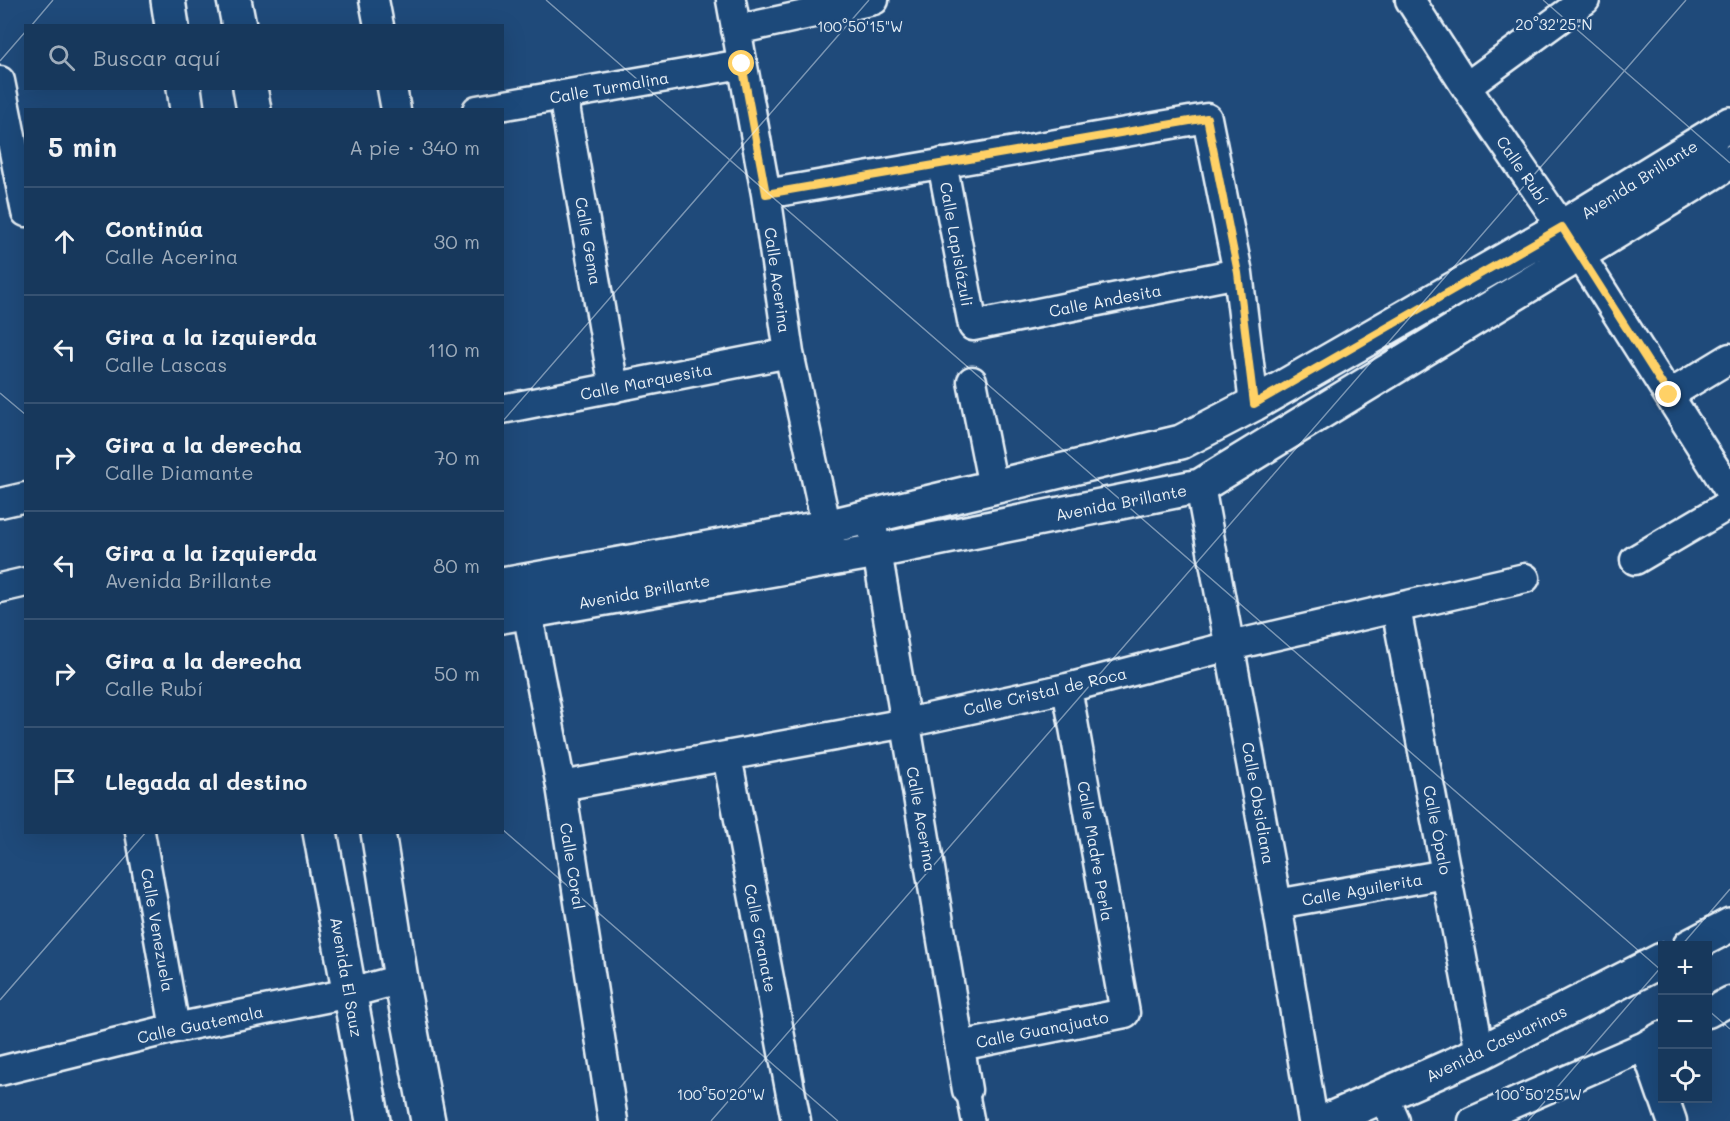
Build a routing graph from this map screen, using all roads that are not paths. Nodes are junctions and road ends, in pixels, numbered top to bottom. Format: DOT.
graph roads {
  1 [pos="168,0"];
  2 [pos="234,0"];
  3 [pos="374,0"];
  4 [pos="731,0"];
  5 [pos="874,0"];
  6 [pos="1410,0"];
  7 [pos="1585,0"];
  8 [pos="172,24"];
  9 [pos="239,24"];
  10 [pos="379,24"];
  11 [pos="736,30"];
  12 [pos="742,64"];
  13 [pos="0,81"];
  14 [pos="1466,87"];
  15 [pos="183,90"];
  16 [pos="250,90"];
  17 [pos="392,90"];
  18 [pos="563,95"];
  19 [pos="187,108"];
  20 [pos="254,108"];
  21 [pos="396,108"];
  22 [pos="488,108"];
  23 [pos="1730,123"];
  24 [pos="1730,162"];
  25 [pos="942,163"];
  26 [pos="766,194"];
  27 [pos="24,202"];
  28 [pos="1562,227"];
  29 [pos="1579,254"];
  30 [pos="1238,273"];
  31 [pos="972,326"];
  32 [pos="789,353"];
  33 [pos="1730,358"];
  34 [pos="972,381"];
  35 [pos="614,388"];
  36 [pos="1669,395"];
  37 [pos="1254,404"];
  38 [pos="504,409"];
  39 [pos="1200,486"];
  40 [pos="993,487"];
  41 [pos="1730,492"];
  42 [pos="24,497"];
  43 [pos="0,503"];
  44 [pos="1730,504"];
  45 [pos="870,516"];
  46 [pos="826,527"];
  47 [pos="877,551"];
  48 [pos="833,558"];
  49 [pos="1635,560"];
  50 [pos="1525,578"];
  51 [pos="24,582"];
  52 [pos="0,588"];
  53 [pos="515,598"];
  54 [pos="1396,608"];
  55 [pos="1230,646"];
  56 [pos="1068,688"];
  57 [pos="906,723"];
  58 [pos="727,756"];
  59 [pos="561,786"];
  60 [pos="140,834"];
  61 [pos="320,834"];
  62 [pos="378,834"];
  63 [pos="1446,874"];
  64 [pos="1277,904"];
  65 [pos="1730,925"];
  66 [pos="1698,941"];
  67 [pos="1658,962"];
  68 [pos="401,980"];
  69 [pos="350,993"];
  70 [pos="1730,1001"];
  71 [pos="1712,1010"];
  72 [pos="1125,1013"];
  73 [pos="175,1028"];
  74 [pos="1654,1041"];
  75 [pos="960,1046"];
  76 [pos="1480,1053"];
  77 [pos="1658,1066"];
  78 [pos="0,1071"];
  79 [pos="967,1090"];
  80 [pos="1665,1103"];
  81 [pos="1390,1108"];
  82 [pos="373,1121"];
  83 [pos="428,1121"];
  84 [pos="613,1121"];
  85 [pos="796,1121"];
  86 [pos="973,1121"];
  87 [pos="1313,1121"];
  88 [pos="1326,1121"];
  89 [pos="1473,1121"];
  90 [pos="1672,1121"];
  1 -- 8 [label="main road"];
  2 -- 9 [label="main road"];
  3 -- 10 [label="street"];
  4 -- 11 [label="street, Calle Acerina"];
  5 -- 11 [label="street"];
  6 -- 14 [label="street, Calle Rubí"];
  7 -- 14 [label="street"];
  11 -- 12 [label="street, Calle Acerina"];
  12 -- 18 [label="street, Calle Turmalina"];
  12 -- 26 [label="street, Calle Acerina"];
  13 -- 27 [label="street"];
  14 -- 28 [label="street, Calle Rubí"];
  15 -- 19 [label="main road"];
  16 -- 20 [label="main road"];
  17 -- 21 [label="street"];
  18 -- 22 [label="street, Calle Turmalina"];
  18 -- 35 [label="street, Calle Gema"];
  23 -- 28 [label="main road, Avenida Brillante"];
  24 -- 29 [label="main road, Avenida Brillante"];
  25 -- 26 [label="street"];
  25 -- 30 [label="street"];
  25 -- 31 [label="street, Calle Lapislázuli"];
  26 -- 32 [label="street, Calle Acerina"];
  28 -- 29 [label="street, Calle Rubí"];
  28 -- 37 [label="main road, Avenida Brillante"];
  29 -- 36 [label="street, Calle Rubí"];
  29 -- 39 [label="main road, Avenida Brillante"];
  30 -- 31 [label="street, Calle Andesita"];
  30 -- 37 [label="street"];
  32 -- 35 [label="street, Calle Marquesita"];
  32 -- 46 [label="street, Calle Acerina"];
  33 -- 36 [label="street"];
  34 -- 40 [label="street"];
  35 -- 38 [label="street, Calle Marquesita"];
  36 -- 41 [label="street, Calle Rubí"];
  37 -- 40 [label="main road, Avenida Brillante"];
  39 -- 47 [label="main road, Avenida Brillante"];
  39 -- 55 [label="street, Calle Obsidiana"];
  40 -- 45 [label="main road, Avenida Brillante"];
  42 -- 43 [label="street"];
  44 -- 49 [label="street"];
  45 -- 46 [label="main road, Avenida Brillante"];
  45 -- 47 [label="street, Calle Acerina"];
  46 -- 48 [label="street, Calle Acerina"];
  46 -- 53 [label="main road, Avenida Brillante"];
  47 -- 48 [label="main road, Avenida Brillante"];
  47 -- 57 [label="street, Calle Acerina"];
  48 -- 53 [label="main road, Avenida Brillante"];
  50 -- 54 [label="street, Calle Cristal de Roca"];
  51 -- 52 [label="street"];
  53 -- 59 [label="street, Calle Coral"];
  54 -- 55 [label="street, Calle Cristal de Roca"];
  54 -- 63 [label="street, Calle Ópalo"];
  55 -- 56 [label="street, Calle Cristal de Roca"];
  55 -- 64 [label="street, Calle Obsidiana"];
  56 -- 57 [label="street, Calle Cristal de Roca"];
  56 -- 72 [label="street, Calle Madre Perla"];
  57 -- 58 [label="street, Calle Cristal de Roca"];
  57 -- 75 [label="street, Calle Acerina"];
  58 -- 59 [label="street, Calle Cristal de Roca"];
  58 -- 85 [label="street, Calle Granate"];
  59 -- 84 [label="street, Calle Coral"];
  60 -- 73 [label="street, Calle Venezuela"];
  61 -- 69 [label="main road, Avenida El Sauz"];
  62 -- 68 [label="main road"];
  63 -- 64 [label="street, Calle Aguilerita"];
  63 -- 76 [label="street, Calle Ópalo"];
  64 -- 87 [label="street, Calle Obsidiana"];
  65 -- 66 [label="main road"];
  67 -- 76 [label="main road, Avenida Casuarinas"];
  68 -- 69 [label="street, Calle Guatemala"];
  68 -- 83 [label="main road"];
  69 -- 73 [label="street, Calle Guatemala"];
  69 -- 82 [label="main road, Avenida El Sauz"];
  70 -- 71 [label="street"];
  72 -- 75 [label="street, Calle Guanajuato"];
  73 -- 78 [label="street, Calle Guatemala"];
  74 -- 77 [label="street"];
  74 -- 89 [label="street"];
  75 -- 79 [label="street, Calle Acerina"];
  76 -- 81 [label="main road, Avenida Casuarinas"];
  79 -- 86 [label="street, Calle Acerina"];
  80 -- 90 [label="street"];
  81 -- 88 [label="main road, Avenida Casuarinas"];
}
